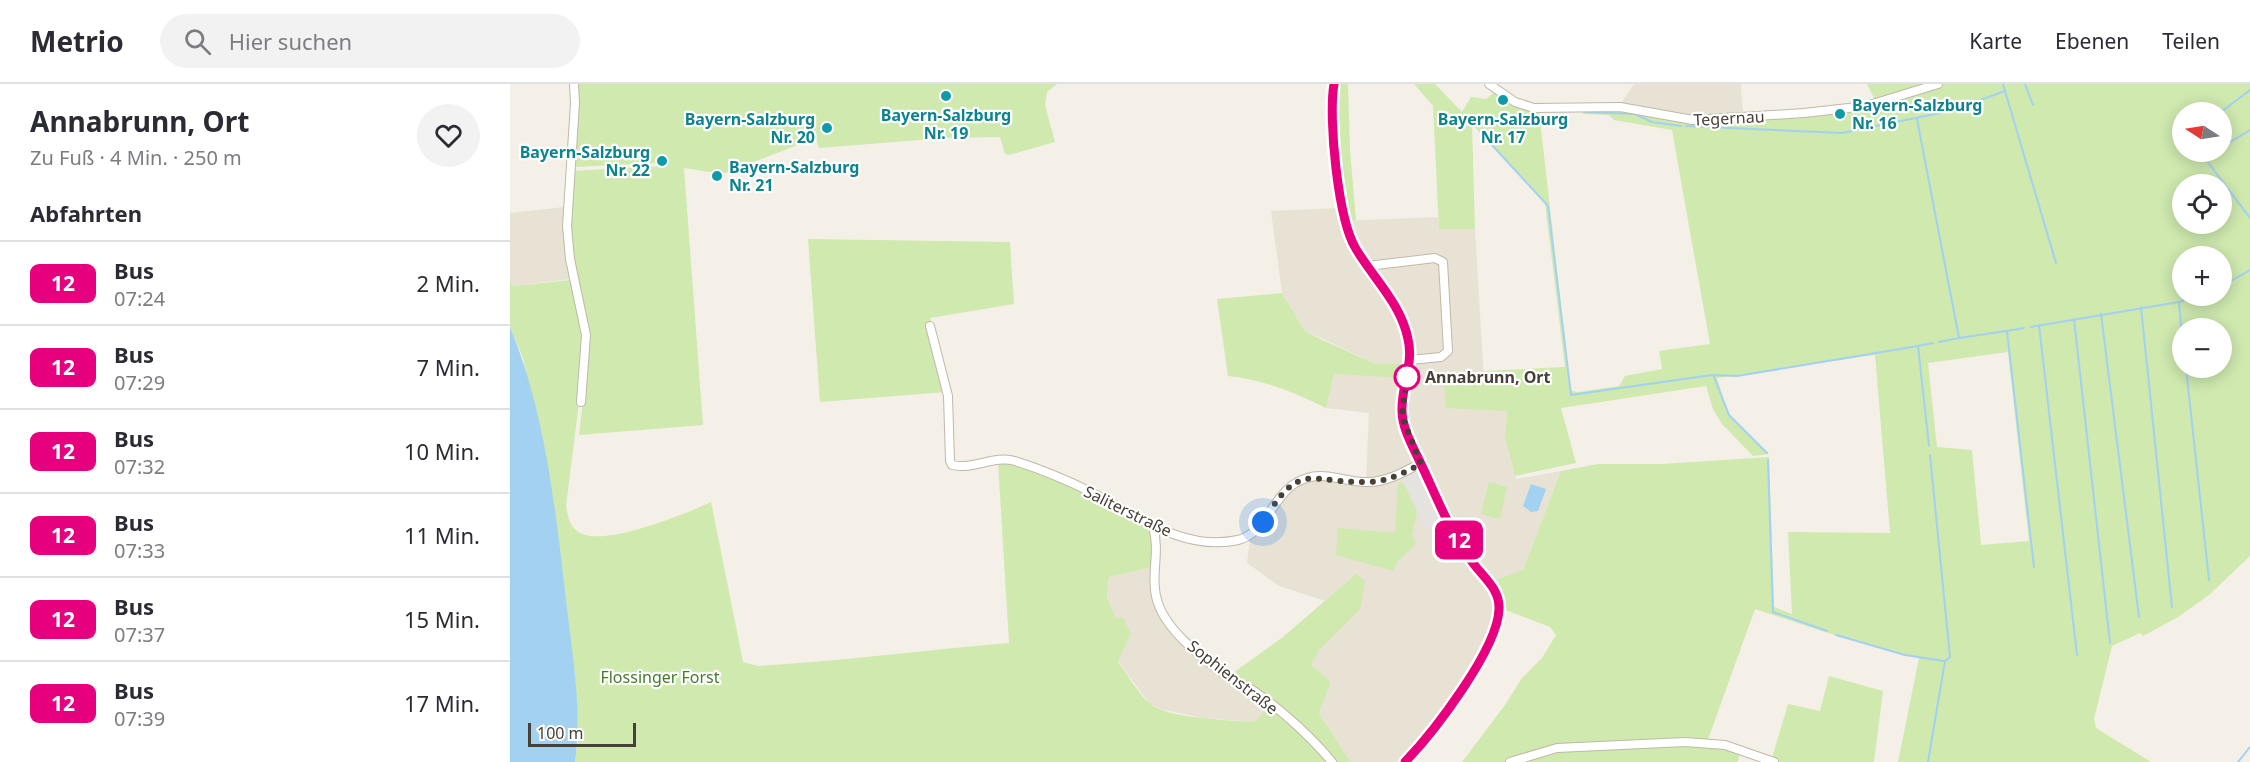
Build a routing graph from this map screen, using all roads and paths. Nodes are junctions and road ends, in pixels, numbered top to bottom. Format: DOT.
graph roads {
  1 [pos="574,84"];
  2 [pos="1334,84"];
  3 [pos="1489,84"];
  4 [pos="1938,84"];
  5 [pos="1366,266"];
  6 [pos="930,326"];
  7 [pos="1410,360"];
  8 [pos="581,402"];
  9 [pos="1421,464"];
  10 [pos="1153,527"];
  11 [pos="1170,534"];
  12 [pos="1158,543"];
  13 [pos="1332,762"];
  14 [pos="1405,762"];
  15 [pos="1510,762"];
  16 [pos="1774,762"];
  1 -- 8 [label="street"];
  2 -- 5 [label="street"];
  3 -- 4 [label="street, Tegernau"];
  5 -- 7 [label="street"];
  5 -- 7 [label="street"];
  6 -- 10 [label="street, Saliterstraße"];
  7 -- 9 [label="street"];
  9 -- 11 [label="street, Saliterstraße"];
  9 -- 14 [label="street"];
  10 -- 11 [label="street, Saliterstraße"];
  10 -- 12 [label="street, Sophienstraße"];
  11 -- 12 [label="street"];
  12 -- 13 [label="street, Sophienstraße"];
  15 -- 16 [label="street"];
}
